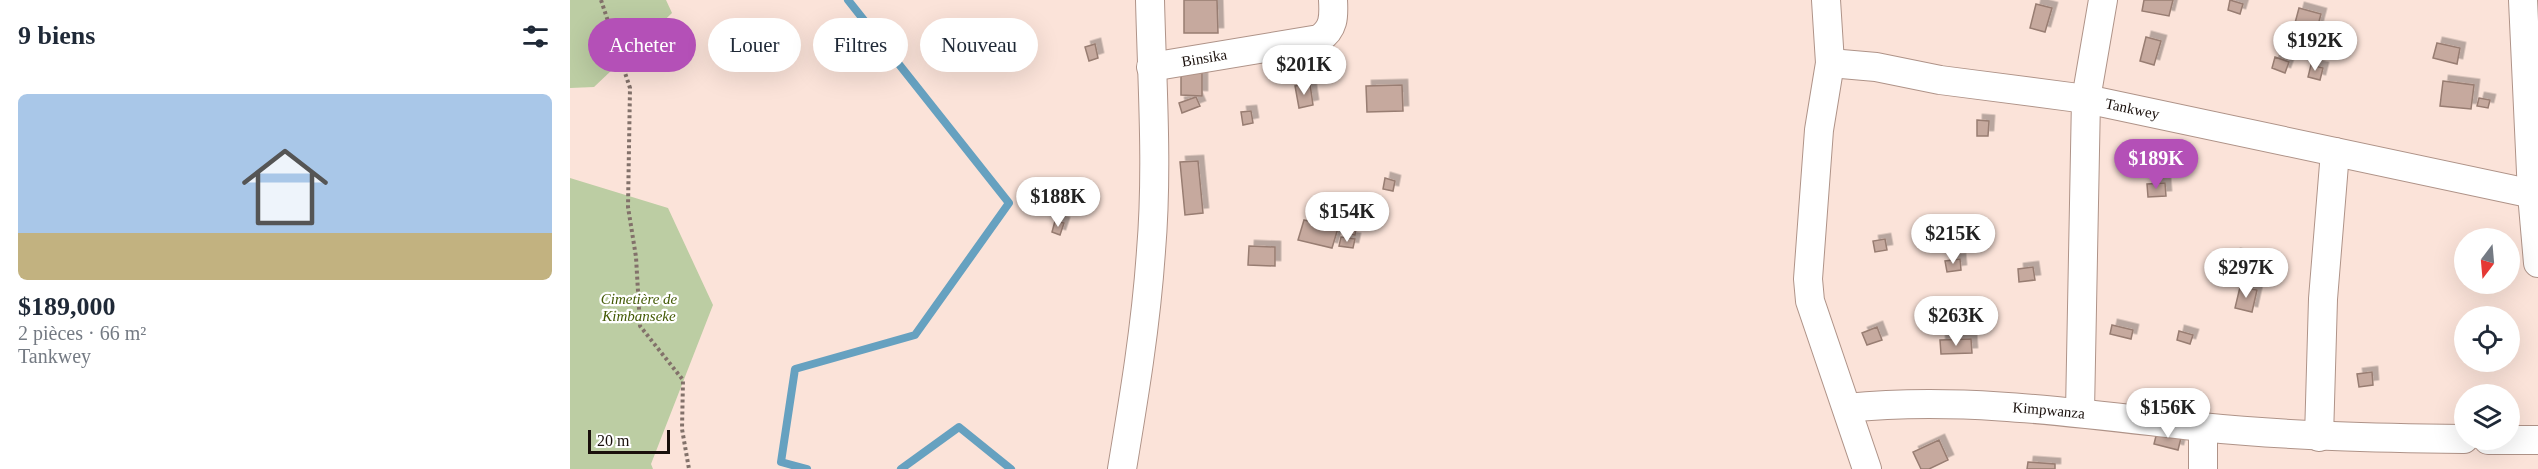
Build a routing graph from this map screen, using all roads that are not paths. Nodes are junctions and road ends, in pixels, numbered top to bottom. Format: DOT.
graph roads {
  1 [pos="1149,0"];
  2 [pos="1333,0"];
  3 [pos="1826,0"];
  4 [pos="2103,0"];
  5 [pos="2523,0"];
  6 [pos="1830,63"];
  7 [pos="1151,67"];
  8 [pos="2086,99"];
  9 [pos="2335,152"];
  10 [pos="2535,194"];
  11 [pos="2538,263"];
  12 [pos="1847,408"];
  13 [pos="2080,412"];
  14 [pos="2202,427"];
  15 [pos="2319,437"];
  16 [pos="2454,439"];
  17 [pos="2520,440"];
  18 [pos="2538,440"];
  19 [pos="1122,469"];
  20 [pos="1867,469"];
  21 [pos="2203,469"];
  1 -- 7 [label="street"];
  2 -- 7 [label="street, Binsika"];
  3 -- 6 [label="street"];
  4 -- 8 [label="street"];
  5 -- 10 [label="street"];
  6 -- 8 [label="street, Tankwey"];
  6 -- 12 [label="street"];
  7 -- 19 [label="street"];
  8 -- 9 [label="street, Tankwey"];
  8 -- 13 [label="street"];
  9 -- 10 [label="street, Tankwey"];
  9 -- 15 [label="street"];
  10 -- 11 [label="street"];
  12 -- 13 [label="street, Kimpwanza"];
  12 -- 20 [label="street"];
  13 -- 14 [label="street, Kimpwanza"];
  14 -- 15 [label="street, Kimpwanza"];
  14 -- 21 [label="street"];
  15 -- 16 [label="street, Kimpwanza"];
  17 -- 18 [label="street"];
}
